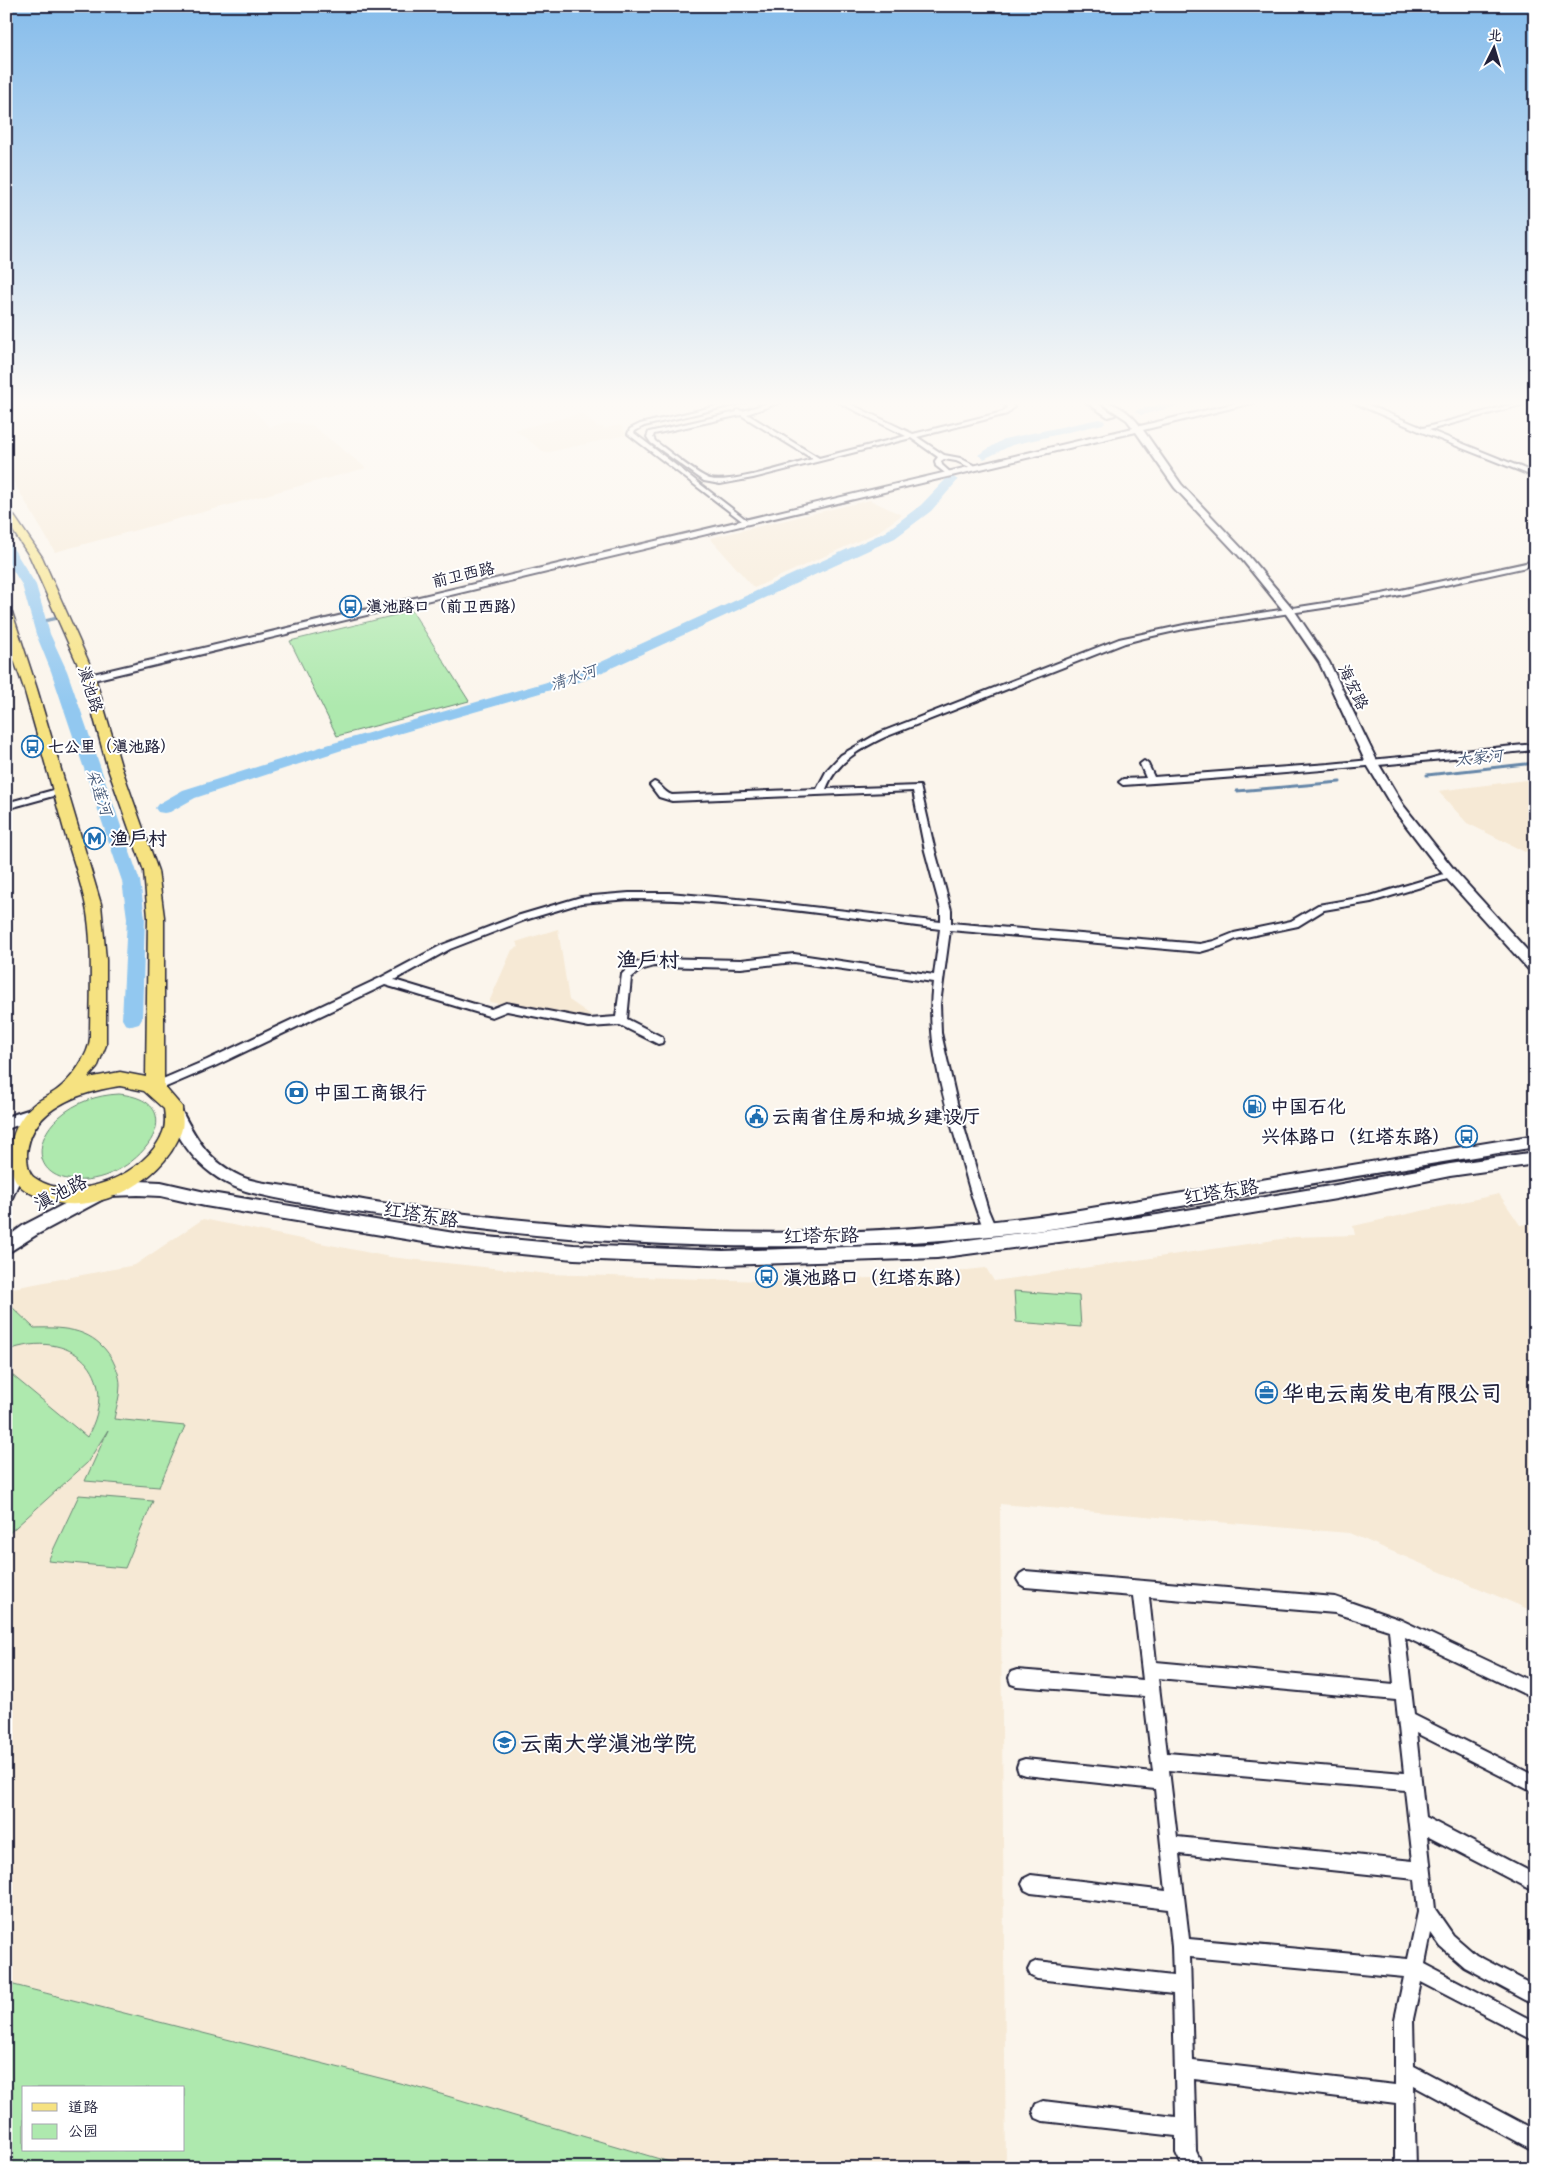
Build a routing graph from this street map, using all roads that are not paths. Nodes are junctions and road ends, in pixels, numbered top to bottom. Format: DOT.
graph roads {
  1 [pos="722,503"];
  2 [pos="814,503"];
  3 [pos="1195,503"];
  4 [pos="6,512"];
  5 [pos="744,520"];
  6 [pos="1535,563"];
  7 [pos="6,612"];
  8 [pos="1290,612"];
  9 [pos="89,676"];
  10 [pos="1535,747"];
  11 [pos="1372,763"];
  12 [pos="1144,764"];
  13 [pos="1151,780"];
  14 [pos="1123,782"];
  15 [pos="654,785"];
  16 [pos="61,791"];
  17 [pos="820,793"];
  18 [pos="6,806"];
  19 [pos="1451,874"];
  20 [pos="946,926"];
  21 [pos="1535,968"];
  22 [pos="938,979"];
  23 [pos="384,981"];
  24 [pos="621,1021"];
  25 [pos="658,1040"];
  26 [pos="155,1087"];
  27 [pos="63,1096"];
  28 [pos="173,1107"];
  29 [pos="36,1113"];
  30 [pos="6,1123"];
  31 [pos="1535,1141"];
  32 [pos="1535,1158"];
  33 [pos="16,1173"];
  34 [pos="107,1190"];
  35 [pos="6,1193"];
  36 [pos="990,1229"];
  37 [pos="6,1247"];
  38 [pos="1025,1579"];
  39 [pos="1140,1588"];
  40 [pos="1396,1625"];
  41 [pos="1149,1669"];
  42 [pos="1017,1678"];
  43 [pos="1151,1689"];
  44 [pos="1535,1691"];
  45 [pos="1404,1694"];
  46 [pos="1406,1720"];
  47 [pos="1160,1761"];
  48 [pos="1025,1767"];
  49 [pos="1162,1781"];
  50 [pos="1414,1782"];
  51 [pos="1535,1785"];
  52 [pos="1418,1822"];
  53 [pos="1170,1845"];
  54 [pos="1423,1870"];
  55 [pos="1535,1883"];
  56 [pos="1031,1884"];
  57 [pos="1176,1901"];
  58 [pos="1427,1912"];
  59 [pos="1181,1947"];
  60 [pos="1415,1969"];
  61 [pos="1037,1970"];
  62 [pos="1182,1986"];
  63 [pos="1535,1996"];
  64 [pos="1535,2032"];
  65 [pos="1185,2069"];
  66 [pos="1405,2071"];
  67 [pos="1405,2096"];
  68 [pos="1043,2111"];
  69 [pos="1186,2128"];
  70 [pos="1535,2140"];
  71 [pos="1194,2168"];
  72 [pos="1406,2168"];
  1 -- 5 [label="street"];
  2 -- 5 [label="main road, 前卫西路"];
  3 -- 8 [label="main road, 海宏路"];
  4 -- 9 [label="main road, 滇池路"];
  5 -- 9 [label="main road, 前卫西路"];
  6 -- 8 [label="street"];
  7 -- 16 [label="main road"];
  8 -- 11 [label="main road, 海宏路"];
  8 -- 17 [label="street"];
  9 -- 26 [label="main road, 滇池路"];
  10 -- 11 [label="street"];
  11 -- 13 [label="street"];
  11 -- 19 [label="main road, 海宏路"];
  12 -- 13 [label="street"];
  13 -- 14 [label="street"];
  15 -- 17 [label="street"];
  16 -- 18 [label="street"];
  16 -- 27 [label="main road"];
  17 -- 20 [label="street"];
  19 -- 20 [label="street"];
  19 -- 21 [label="main road, 海宏路"];
  20 -- 22 [label="street"];
  20 -- 23 [label="street"];
  22 -- 24 [label="street"];
  22 -- 36 [label="street"];
  23 -- 24 [label="street"];
  23 -- 26 [label="street"];
  24 -- 25 [label="street"];
  26 -- 27 [label="main road"];
  26 -- 28 [label="main road"];
  27 -- 29 [label="main road"];
  28 -- 34 [label="main road"];
  28 -- 36 [label="main road, 红塔东路"];
  29 -- 30 [label="main road"];
  29 -- 33 [label="main road"];
  31 -- 36 [label="main road, 红塔东路"];
  32 -- 34 [label="main road, 红塔东路"];
  33 -- 34 [label="main road"];
  33 -- 35 [label="main road, 滇池路"];
  34 -- 37 [label="main road, 滇池路"];
  38 -- 39 [label="street"];
  39 -- 40 [label="street"];
  39 -- 41 [label="street"];
  40 -- 44 [label="street"];
  40 -- 45 [label="street"];
  41 -- 43 [label="street"];
  41 -- 45 [label="street"];
  42 -- 43 [label="street"];
  43 -- 47 [label="street"];
  45 -- 46 [label="street"];
  46 -- 50 [label="street"];
  46 -- 51 [label="street"];
  47 -- 49 [label="street"];
  47 -- 50 [label="street"];
  48 -- 49 [label="street"];
  49 -- 53 [label="street"];
  50 -- 52 [label="street"];
  52 -- 54 [label="street"];
  52 -- 55 [label="street"];
  53 -- 54 [label="street"];
  53 -- 57 [label="street"];
  54 -- 58 [label="street"];
  56 -- 57 [label="street"];
  57 -- 59 [label="street"];
  58 -- 60 [label="street"];
  58 -- 63 [label="street"];
  59 -- 60 [label="street"];
  59 -- 62 [label="street"];
  60 -- 64 [label="street"];
  60 -- 66 [label="street"];
  61 -- 62 [label="street"];
  62 -- 65 [label="street"];
  65 -- 67 [label="street"];
  65 -- 69 [label="street"];
  66 -- 67 [label="street"];
  66 -- 70 [label="street"];
  67 -- 72 [label="street"];
  68 -- 69 [label="street"];
  69 -- 71 [label="street"];
}
